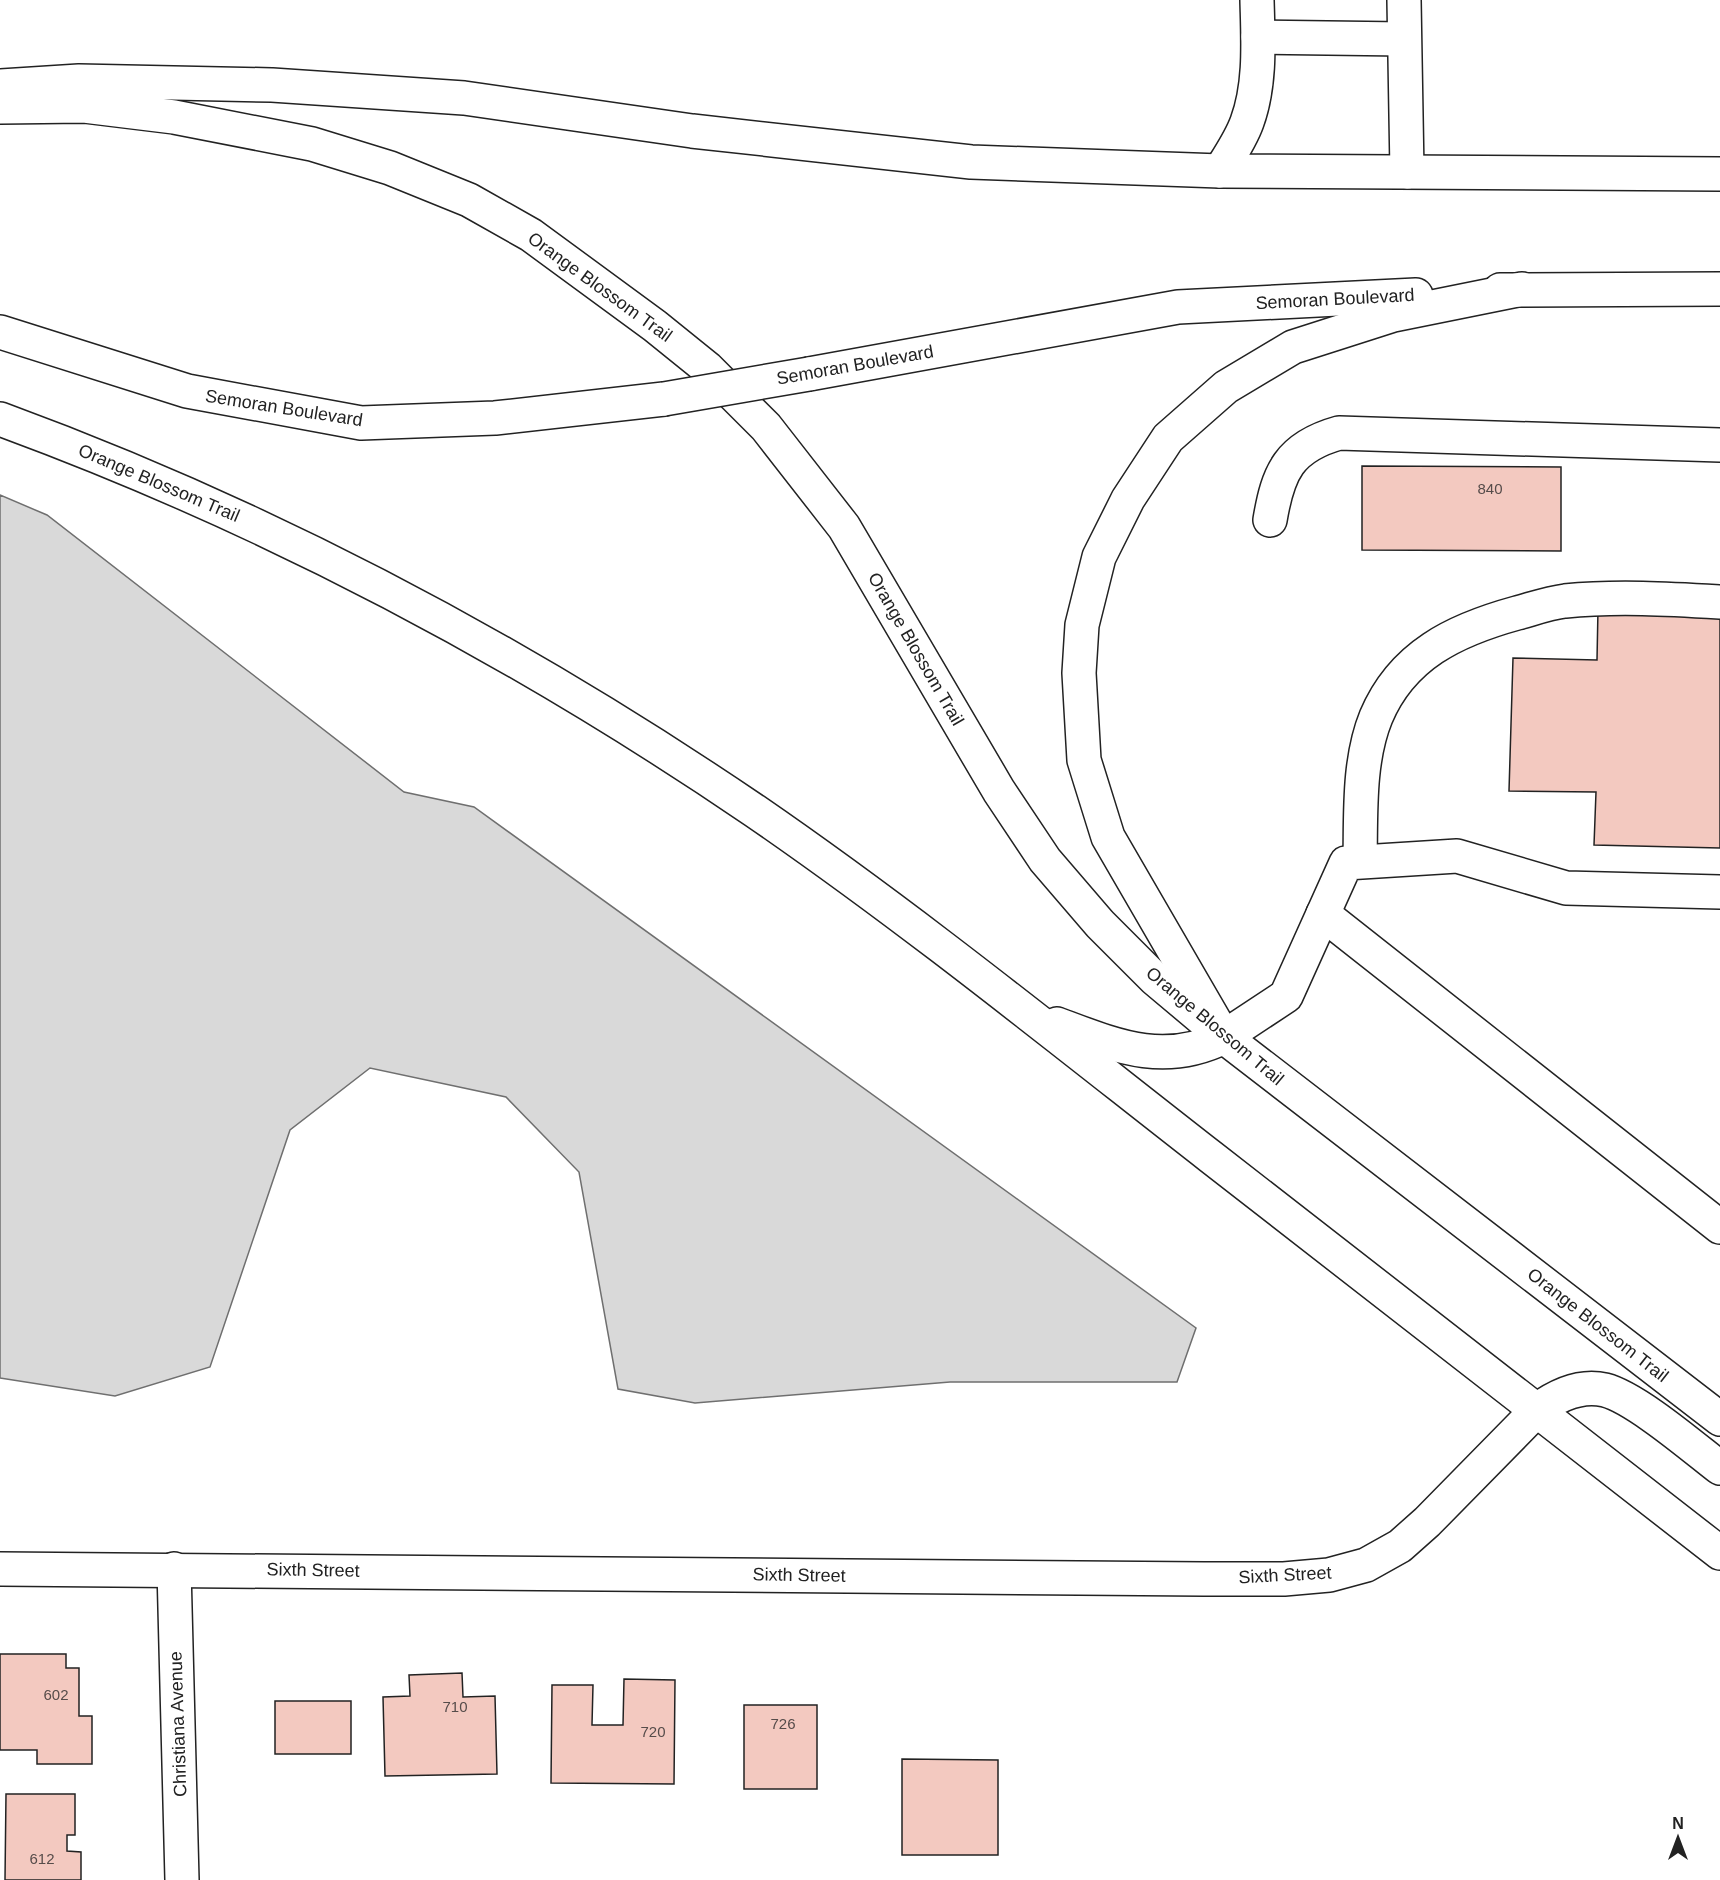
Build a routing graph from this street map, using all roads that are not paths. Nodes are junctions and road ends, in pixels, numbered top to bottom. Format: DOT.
graph roads {
  1 [pos="1257,0"];
  2 [pos="1404,0"];
  3 [pos="1258,37"];
  4 [pos="1404,39"];
  5 [pos="0,86"];
  6 [pos="0,107"];
  7 [pos="1220,171"];
  8 [pos="1407,172"];
  9 [pos="1720,174"];
  10 [pos="1522,289"];
  11 [pos="1720,289"];
  12 [pos="0,332"];
  13 [pos="0,419"];
  14 [pos="1720,444"];
  15 [pos="1270,520"];
  16 [pos="1720,602"];
  17 [pos="1360,861"];
  18 [pos="1720,892"];
  19 [pos="1323,914"];
  20 [pos="1025,1012"];
  21 [pos="1224,1037"];
  22 [pos="1720,1227"];
  23 [pos="1536,1410"];
  24 [pos="1720,1419"];
  25 [pos="1720,1468"];
  26 [pos="1720,1553"];
  27 [pos="0,1569"];
  28 [pos="174,1569"];
  29 [pos="182,1880"];
  1 -- 3 [label="main road"];
  2 -- 4 [label="main road"];
  3 -- 4 [label="main road"];
  3 -- 7 [label="main road"];
  4 -- 8 [label="main road"];
  5 -- 7 [label="main road"];
  6 -- 21 [label="main road, Orange Blossom Trail"];
  7 -- 8 [label="main road"];
  8 -- 9 [label="main road"];
  10 -- 11 [label="main road, Semoran Boulevard"];
  10 -- 12 [label="main road, Semoran Boulevard, bridge"];
  10 -- 21 [label="main road"];
  13 -- 20 [label="main road, Orange Blossom Trail"];
  14 -- 15 [label="main road"];
  16 -- 17 [label="main road"];
  17 -- 18 [label="main road"];
  17 -- 19 [label="main road"];
  19 -- 21 [label="main road"];
  19 -- 22 [label="main road"];
  20 -- 21 [label="main road"];
  20 -- 23 [label="main road, Orange Blossom Trail"];
  21 -- 24 [label="main road, Orange Blossom Trail"];
  23 -- 25 [label="main road, Sixth Street"];
  23 -- 26 [label="main road, Orange Blossom Trail"];
  23 -- 28 [label="main road, Sixth Street"];
  27 -- 28 [label="main road, Sixth Street"];
  28 -- 29 [label="main road, Christiana Avenue"];
}
